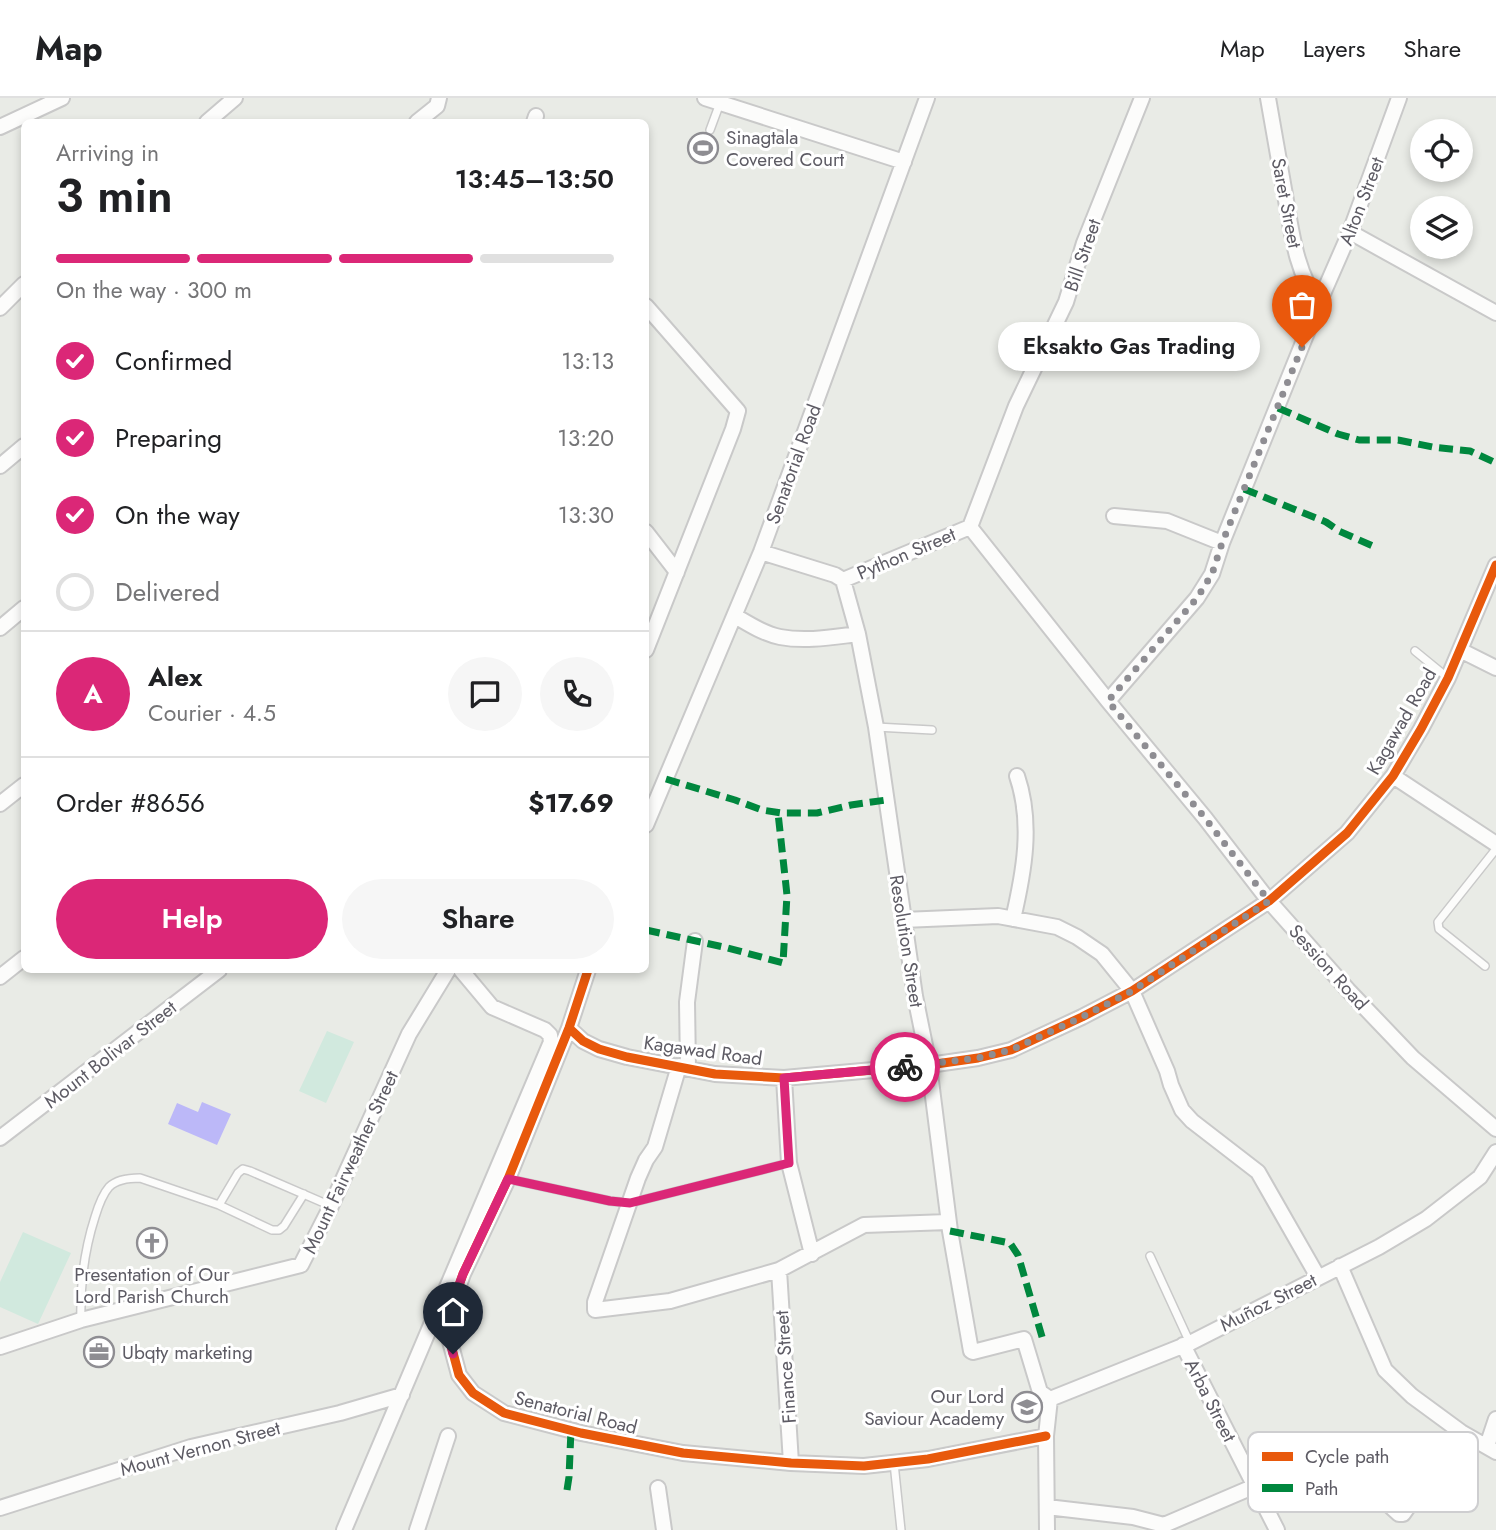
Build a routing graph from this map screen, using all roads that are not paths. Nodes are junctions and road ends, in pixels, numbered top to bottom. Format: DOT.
graph roads {
  1 [pos="235,98"];
  2 [pos="439,98"];
  3 [pos="705,98"];
  4 [pos="927,98"];
  5 [pos="1142,98"];
  6 [pos="1268,98"];
  7 [pos="1399,98"];
  8 [pos="59,99"];
  9 [pos="721,101"];
  10 [pos="210,119"];
  11 [pos="421,119"];
  12 [pos="0,127"];
  13 [pos="710,130"];
  14 [pos="904,162"];
  15 [pos="1350,232"];
  16 [pos="21,287"];
  17 [pos="1319,303"];
  18 [pos="0,308"];
  19 [pos="649,309"];
  20 [pos="1496,313"];
  21 [pos="21,448"];
  22 [pos="1,463"];
  23 [pos="1114,516"];
  24 [pos="970,527"];
  25 [pos="649,536"];
  26 [pos="1222,543"];
  27 [pos="761,552"];
  28 [pos="1496,565"];
  29 [pos="677,572"];
  30 [pos="843,580"];
  31 [pos="21,610"];
  32 [pos="735,616"];
  33 [pos="0,628"];
  34 [pos="858,634"];
  35 [pos="649,642"];
  36 [pos="1415,650"];
  37 [pos="1460,650"];
  38 [pos="1496,668"];
  39 [pos="1448,677"];
  40 [pos="1108,701"];
  41 [pos="876,727"];
  42 [pos="932,730"];
  43 [pos="1017,776"];
  44 [pos="1393,776"];
  45 [pos="21,787"];
  46 [pos="0,804"];
  47 [pos="649,818"];
  48 [pos="1496,846"];
  49 [pos="1269,901"];
  50 [pos="1013,919"];
  51 [pos="903,920"];
  52 [pos="695,941"];
  53 [pos="21,960"];
  54 [pos="1485,966"];
  55 [pos="215,973"];
  56 [pos="446,973"];
  57 [pos="464,973"];
  58 [pos="587,973"];
  59 [pos="0,977"];
  60 [pos="1132,991"];
  61 [pos="569,1028"];
  62 [pos="929,1065"];
  63 [pos="684,1067"];
  64 [pos="784,1078"];
  65 [pos="1496,1129"];
  66 [pos="0,1138"];
  67 [pos="1496,1153"];
  68 [pos="789,1163"];
  69 [pos="508,1179"];
  70 [pos="304,1194"];
  71 [pos="630,1203"];
  72 [pos="219,1205"];
  73 [pos="331,1206"];
  74 [pos="948,1222"];
  75 [pos="812,1254"];
  76 [pos="1150,1256"];
  77 [pos="1340,1266"];
  78 [pos="779,1270"];
  79 [pos="1318,1277"];
  80 [pos="80,1320"];
  81 [pos="1186,1344"];
  82 [pos="0,1347"];
  83 [pos="402,1395"];
  84 [pos="1050,1399"];
  85 [pos="1496,1419"];
  86 [pos="1461,1432"];
  87 [pos="448,1436"];
  88 [pos="1046,1436"];
  89 [pos="1492,1449"];
  90 [pos="894,1462"];
  91 [pos="791,1463"];
  92 [pos="1248,1472"];
  93 [pos="658,1488"];
  94 [pos="1248,1489"];
  95 [pos="1047,1507"];
  96 [pos="0,1508"];
  97 [pos="1268,1512"];
  98 [pos="344,1530"];
  99 [pos="417,1530"];
  100 [pos="664,1530"];
  101 [pos="901,1530"];
  102 [pos="1047,1530"];
  103 [pos="1277,1530"];
  1 -- 10 [label="street"];
  2 -- 11 [label="street"];
  3 -- 9 [label="street"];
  4 -- 14 [label="street, Senatorial Road"];
  5 -- 24 [label="street, Bill Street"];
  6 -- 17 [label="street, Saret Street"];
  7 -- 15 [label="street, Alton Street"];
  8 -- 12 [label="street"];
  9 -- 13 [label="lane"];
  9 -- 14 [label="street"];
  14 -- 27 [label="street, Senatorial Road"];
  15 -- 17 [label="street, Alton Street"];
  15 -- 20 [label="street"];
  16 -- 18 [label="street"];
  17 -- 26 [label="street, Alton Street"];
  19 -- 29 [label="street"];
  21 -- 22 [label="street"];
  23 -- 26 [label="street"];
  24 -- 30 [label="street, Python Street"];
  24 -- 40 [label="street, Session Road"];
  25 -- 29 [label="street"];
  26 -- 40 [label="street, Alton Street"];
  27 -- 30 [label="street"];
  27 -- 32 [label="street, Senatorial Road"];
  28 -- 37 [label="street, Kagawad Road"];
  29 -- 35 [label="street"];
  30 -- 34 [label="street, Resolution Street"];
  31 -- 33 [label="street"];
  32 -- 34 [label="street"];
  32 -- 47 [label="street, Senatorial Road"];
  34 -- 41 [label="street, Resolution Street"];
  36 -- 39 [label="lane"];
  37 -- 38 [label="street"];
  37 -- 39 [label="street, Kagawad Road"];
  39 -- 44 [label="street, Kagawad Road"];
  40 -- 49 [label="street, Session Road"];
  41 -- 42 [label="lane"];
  41 -- 51 [label="street, Resolution Street"];
  43 -- 50 [label="street"];
  44 -- 48 [label="street"];
  44 -- 49 [label="street, Kagawad Road"];
  45 -- 46 [label="street"];
  48 -- 54 [label="lane"];
  49 -- 60 [label="street, Kagawad Road"];
  49 -- 65 [label="street, Session Road"];
  50 -- 51 [label="street"];
  50 -- 60 [label="street"];
  51 -- 62 [label="street, Resolution Street"];
  52 -- 63 [label="street"];
  53 -- 59 [label="street"];
  55 -- 66 [label="street, Mount Bolivar Street"];
  56 -- 73 [label="street, Mount Fairweather Street"];
  57 -- 83 [label="street"];
  58 -- 61 [label="street, Senatorial Road"];
  60 -- 62 [label="street, Kagawad Road"];
  60 -- 79 [label="street"];
  61 -- 63 [label="street, Kagawad Road"];
  61 -- 69 [label="street, Senatorial Road"];
  62 -- 64 [label="street, Kagawad Road"];
  62 -- 74 [label="street, Resolution Street"];
  63 -- 64 [label="street, Kagawad Road"];
  63 -- 71 [label="street"];
  64 -- 68 [label="street"];
  67 -- 77 [label="street, Muñoz Street"];
  68 -- 71 [label="lane"];
  68 -- 75 [label="street"];
  69 -- 71 [label="lane"];
  69 -- 91 [label="street, Senatorial Road"];
  70 -- 72 [label="lane"];
  70 -- 72 [label="lane"];
  70 -- 73 [label="lane"];
  71 -- 78 [label="street"];
  72 -- 80 [label="lane"];
  73 -- 80 [label="street, Mount Fairweather Street"];
  74 -- 75 [label="street"];
  74 -- 84 [label="street, Resolution Street"];
  75 -- 78 [label="street"];
  76 -- 81 [label="lane"];
  77 -- 79 [label="street, Muñoz Street"];
  77 -- 86 [label="street"];
  78 -- 91 [label="street, Finance Street"];
  79 -- 81 [label="street, Muñoz Street"];
  80 -- 82 [label="street, Mount Fairweather Street"];
  81 -- 84 [label="street, Muñoz Street"];
  81 -- 92 [label="street, Arba Street"];
  83 -- 96 [label="street, Mount Vernon Street"];
  83 -- 98 [label="street"];
  84 -- 88 [label="street"];
  85 -- 89 [label="street"];
  87 -- 99 [label="street"];
  88 -- 90 [label="street, Senatorial Road"];
  88 -- 95 [label="street"];
  90 -- 91 [label="street, Senatorial Road"];
  90 -- 101 [label="lane"];
  93 -- 100 [label="street"];
  94 -- 95 [label="street"];
  95 -- 102 [label="street"];
  97 -- 103 [label="street, Arba Street"];
}
